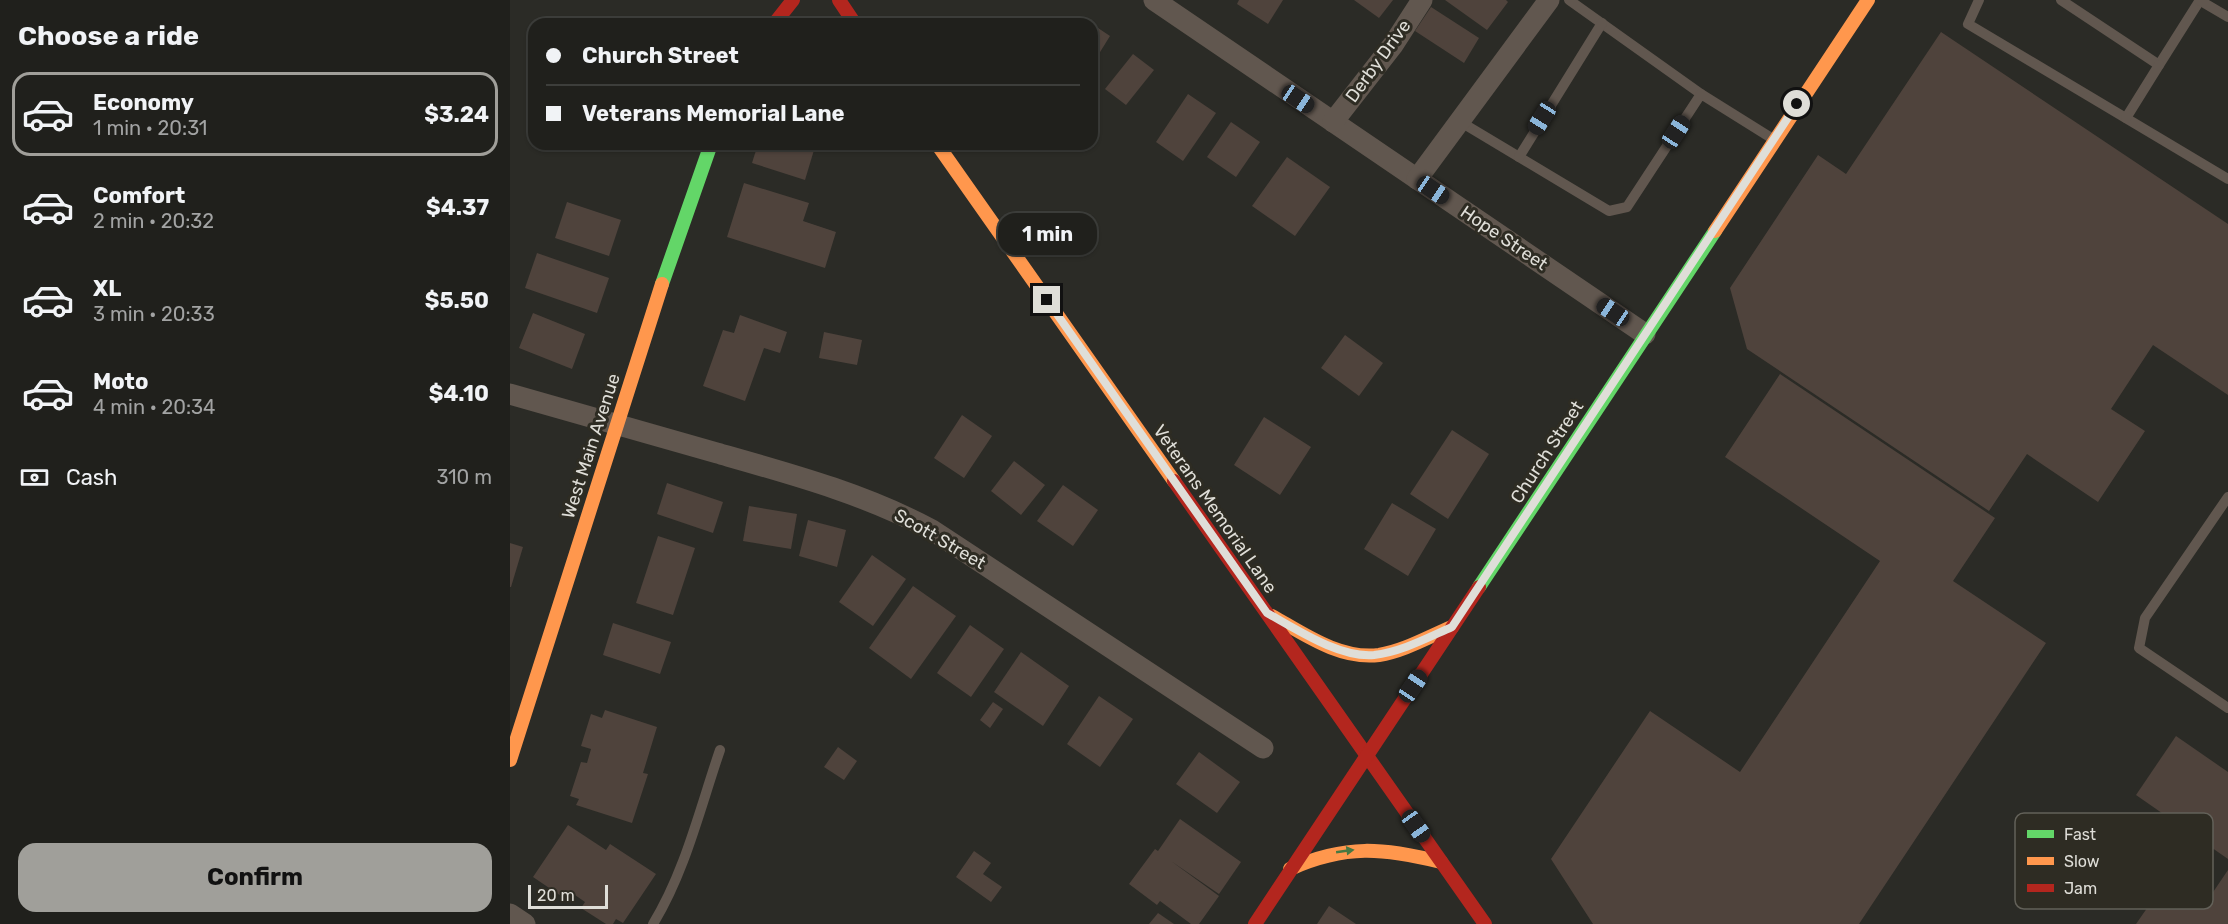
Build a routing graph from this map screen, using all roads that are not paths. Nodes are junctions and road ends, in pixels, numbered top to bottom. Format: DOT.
graph roads {
  1 [pos="793,0"];
  2 [pos="839,0"];
  3 [pos="1154,0"];
  4 [pos="1422,0"];
  5 [pos="1549,0"];
  6 [pos="1569,0"];
  7 [pos="1868,0"];
  8 [pos="1979,0"];
  9 [pos="2061,0"];
  10 [pos="2200,0"];
  11 [pos="2228,17"];
  12 [pos="779,18"];
  13 [pos="851,18"];
  14 [pos="1602,23"];
  15 [pos="2159,65"];
  16 [pos="1701,94"];
  17 [pos="2126,118"];
  18 [pos="1459,121"];
  19 [pos="1333,122"];
  20 [pos="1774,139"];
  21 [pos="709,150"];
  22 [pos="941,150"];
  23 [pos="1519,157"];
  24 [pos="1417,179"];
  25 [pos="2228,179"];
  26 [pos="1645,334"];
  27 [pos="510,394"];
  28 [pos="617,425"];
  29 [pos="2228,497"];
  30 [pos="1267,613"];
  31 [pos="1452,627"];
  32 [pos="2228,708"];
  33 [pos="1263,748"];
  34 [pos="720,750"];
  35 [pos="1366,755"];
  36 [pos="510,760"];
  37 [pos="1441,862"];
  38 [pos="1290,869"];
  39 [pos="510,914"];
  40 [pos="525,924"];
  41 [pos="653,924"];
  42 [pos="1255,924"];
  43 [pos="1485,924"];
  1 -- 12 [label="street"];
  2 -- 13 [label="street"];
  3 -- 19 [label="street, Hope Street"];
  4 -- 19 [label="street, Derby Drive"];
  5 -- 18 [label="street"];
  6 -- 14 [label="lane"];
  7 -- 20 [label="street, Church Street"];
  8 -- 17 [label="lane"];
  9 -- 15 [label="lane"];
  10 -- 11 [label="lane"];
  10 -- 15 [label="lane"];
  14 -- 16 [label="lane"];
  14 -- 23 [label="lane"];
  15 -- 17 [label="lane"];
  16 -- 20 [label="lane"];
  16 -- 23 [label="lane"];
  17 -- 25 [label="lane"];
  18 -- 23 [label="lane"];
  18 -- 24 [label="street"];
  19 -- 24 [label="street, Hope Street"];
  20 -- 26 [label="street, Church Street"];
  21 -- 28 [label="street, West Main Avenue"];
  22 -- 30 [label="street, Veterans Memorial Lane"];
  24 -- 26 [label="street, Hope Street"];
  26 -- 31 [label="street, Church Street"];
  27 -- 28 [label="street, Scott Street"];
  28 -- 33 [label="street, Scott Street"];
  28 -- 36 [label="street, West Main Avenue"];
  29 -- 32 [label="lane"];
  30 -- 31 [label="street"];
  30 -- 35 [label="street, Veterans Memorial Lane"];
  31 -- 35 [label="street, Church Street"];
  34 -- 41 [label="lane"];
  35 -- 37 [label="street, Veterans Memorial Lane"];
  35 -- 38 [label="street, Church Street"];
  38 -- 37 [label="street, one-way"];
  37 -- 43 [label="street, Veterans Memorial Lane"];
  38 -- 42 [label="street, Church Street"];
  39 -- 40 [label="street"];
}
